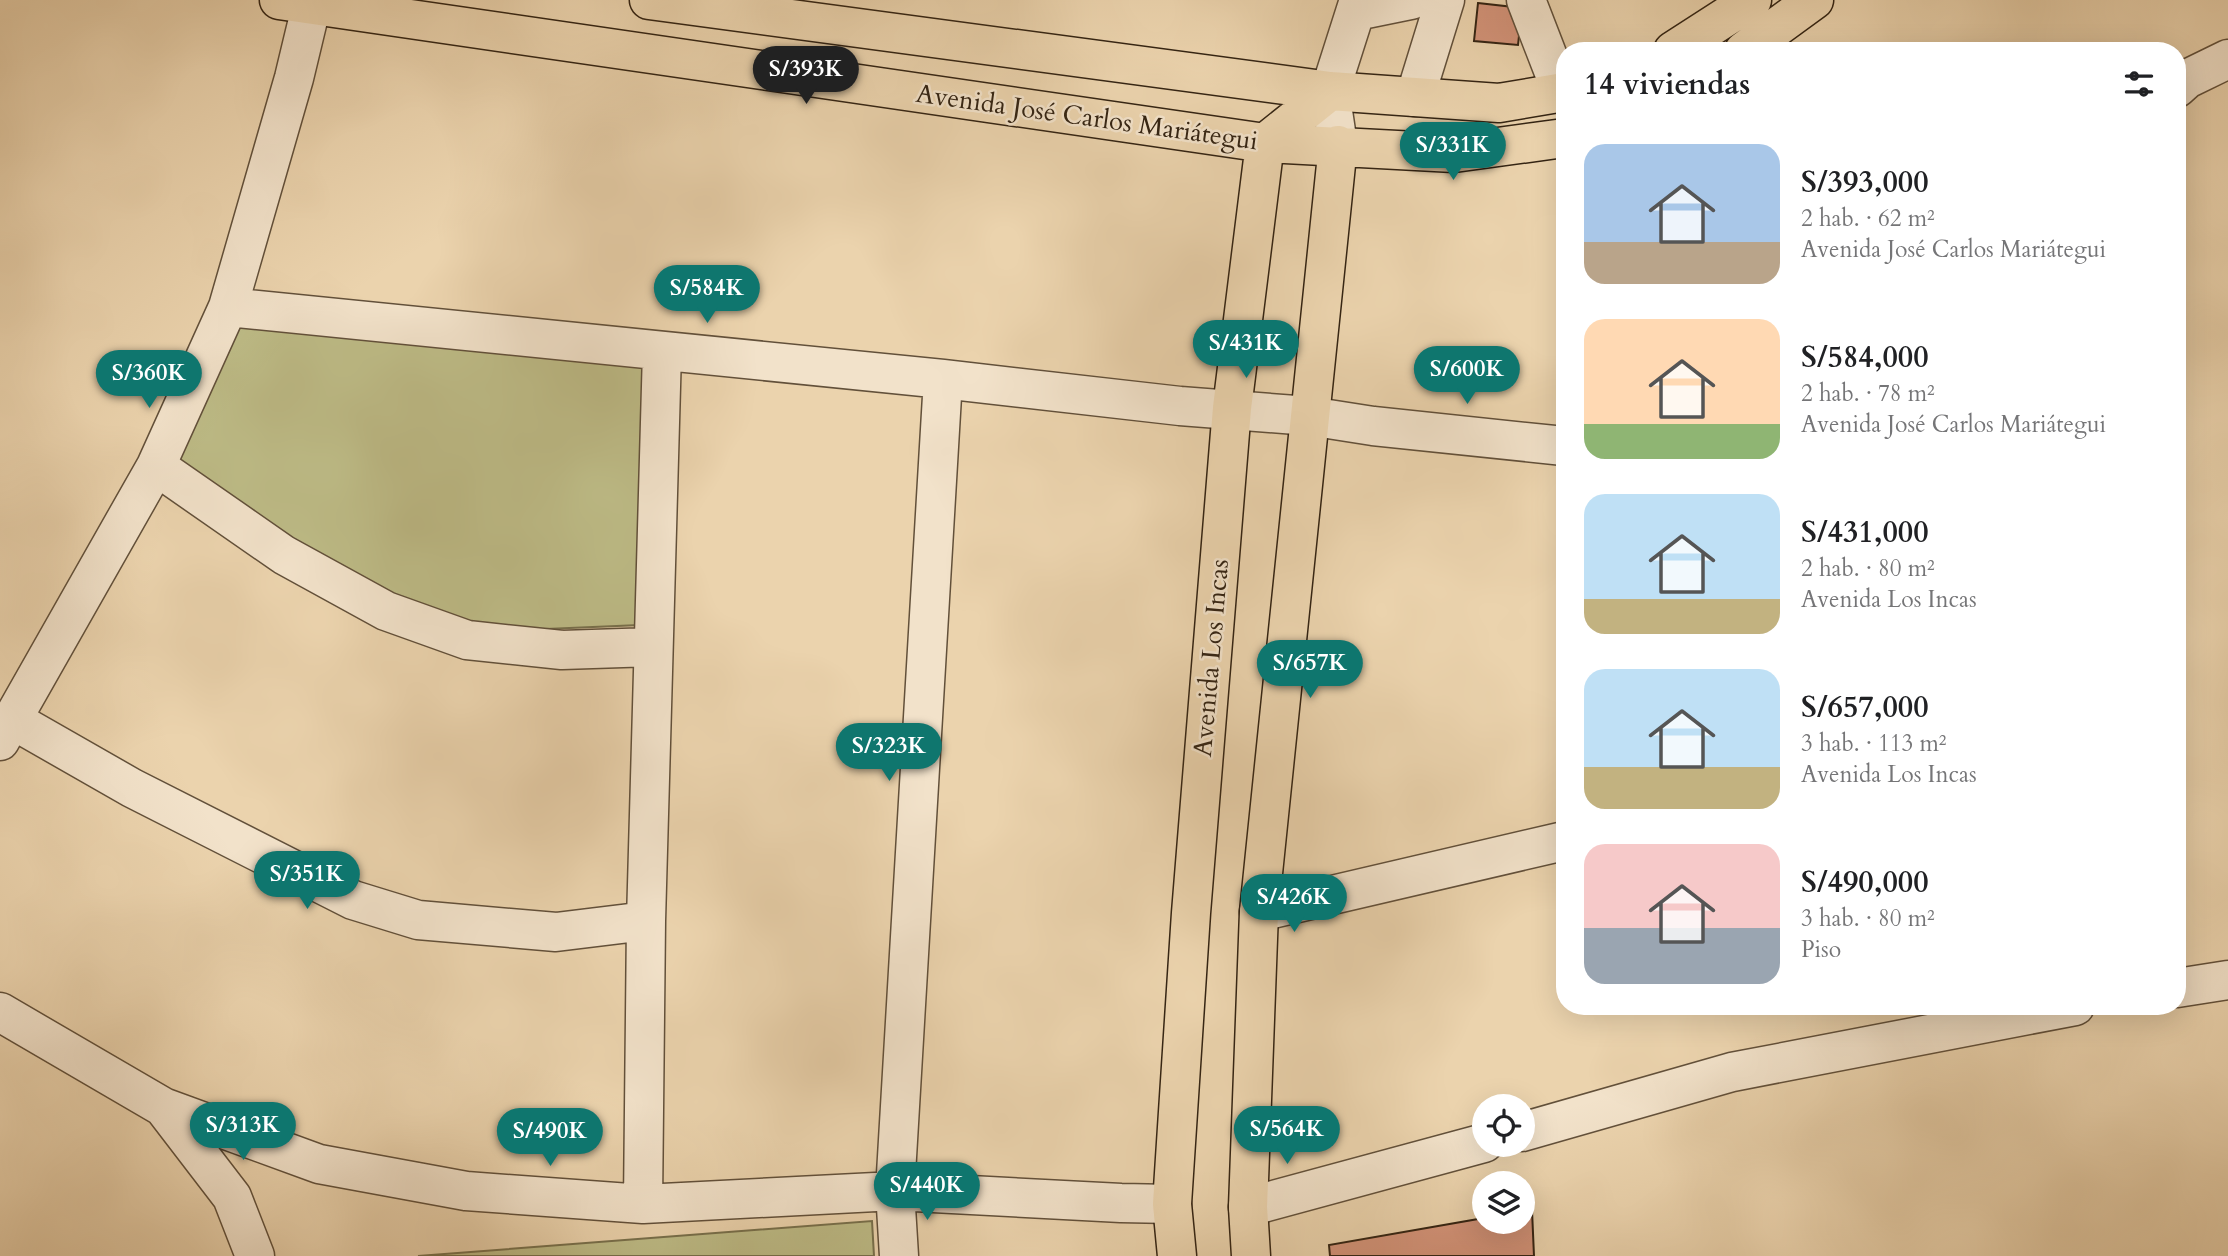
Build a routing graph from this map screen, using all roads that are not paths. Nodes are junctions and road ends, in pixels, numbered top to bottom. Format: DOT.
graph roads {
  1 [pos="649,0"];
  2 [pos="1410,0"];
  3 [pos="1445,0"];
  4 [pos="1527,0"];
  5 [pos="1752,0"];
  6 [pos="1814,0"];
  7 [pos="295,2"];
  8 [pos="1358,5"];
  9 [pos="1687,42"];
  10 [pos="1756,42"];
  11 [pos="2228,59"];
  12 [pos="1556,74"];
  13 [pos="2186,80"];
  14 [pos="1330,91"];
  15 [pos="1556,93"];
  16 [pos="1415,97"];
  17 [pos="1556,139"];
  18 [pos="1265,143"];
  19 [pos="1338,145"];
  20 [pos="228,307"];
  21 [pos="662,351"];
  22 [pos="943,379"];
  23 [pos="1232,408"];
  24 [pos="1309,416"];
  25 [pos="1556,445"];
  26 [pos="156,466"];
  27 [pos="653,647"];
  28 [pos="6,730"];
  29 [pos="1556,843"];
  30 [pos="1259,912"];
  31 [pos="646,921"];
  32 [pos="2228,980"];
  33 [pos="2186,987"];
  34 [pos="0,1012"];
  35 [pos="2028,1015"];
  36 [pos="163,1107"];
  37 [pos="1535,1128"];
  38 [pos="1472,1146"];
  39 [pos="895,1191"];
  40 [pos="642,1204"];
  41 [pos="1172,1204"];
  42 [pos="1248,1207"];
  43 [pos="255,1256"];
  44 [pos="899,1256"];
  45 [pos="1177,1256"];
  46 [pos="1251,1256"];
  1 -- 14 [label="main road"];
  2 -- 8 [label="street"];
  3 -- 16 [label="street"];
  4 -- 12 [label="street"];
  5 -- 9 [label="main road"];
  6 -- 10 [label="main road"];
  7 -- 18 [label="main road, Avenida José Carlos Mariátegui"];
  7 -- 20 [label="street"];
  8 -- 14 [label="street"];
  11 -- 13 [label="street"];
  14 -- 16 [label="main road"];
  14 -- 18 [label="main road"];
  14 -- 19 [label="street"];
  15 -- 16 [label="main road"];
  17 -- 19 [label="main road, Avenida José Carlos Mariátegui"];
  18 -- 19 [label="main road, Avenida José Carlos Mariátegui"];
  18 -- 23 [label="main road, Avenida Los Incas"];
  19 -- 24 [label="main road"];
  20 -- 21 [label="street"];
  20 -- 26 [label="street"];
  21 -- 22 [label="street"];
  21 -- 27 [label="street"];
  22 -- 23 [label="street"];
  22 -- 39 [label="street"];
  23 -- 24 [label="street"];
  23 -- 41 [label="main road, Avenida Los Incas"];
  24 -- 25 [label="street"];
  24 -- 30 [label="main road"];
  26 -- 27 [label="street"];
  26 -- 28 [label="street"];
  27 -- 31 [label="street"];
  28 -- 31 [label="street"];
  29 -- 30 [label="street"];
  30 -- 42 [label="main road"];
  31 -- 40 [label="street"];
  32 -- 33 [label="street"];
  34 -- 36 [label="street"];
  35 -- 37 [label="street"];
  36 -- 40 [label="street"];
  36 -- 43 [label="street"];
  38 -- 42 [label="street"];
  39 -- 40 [label="street"];
  39 -- 41 [label="street"];
  39 -- 44 [label="street"];
  41 -- 45 [label="main road, Avenida Los Incas"];
  42 -- 46 [label="main road"];
}
